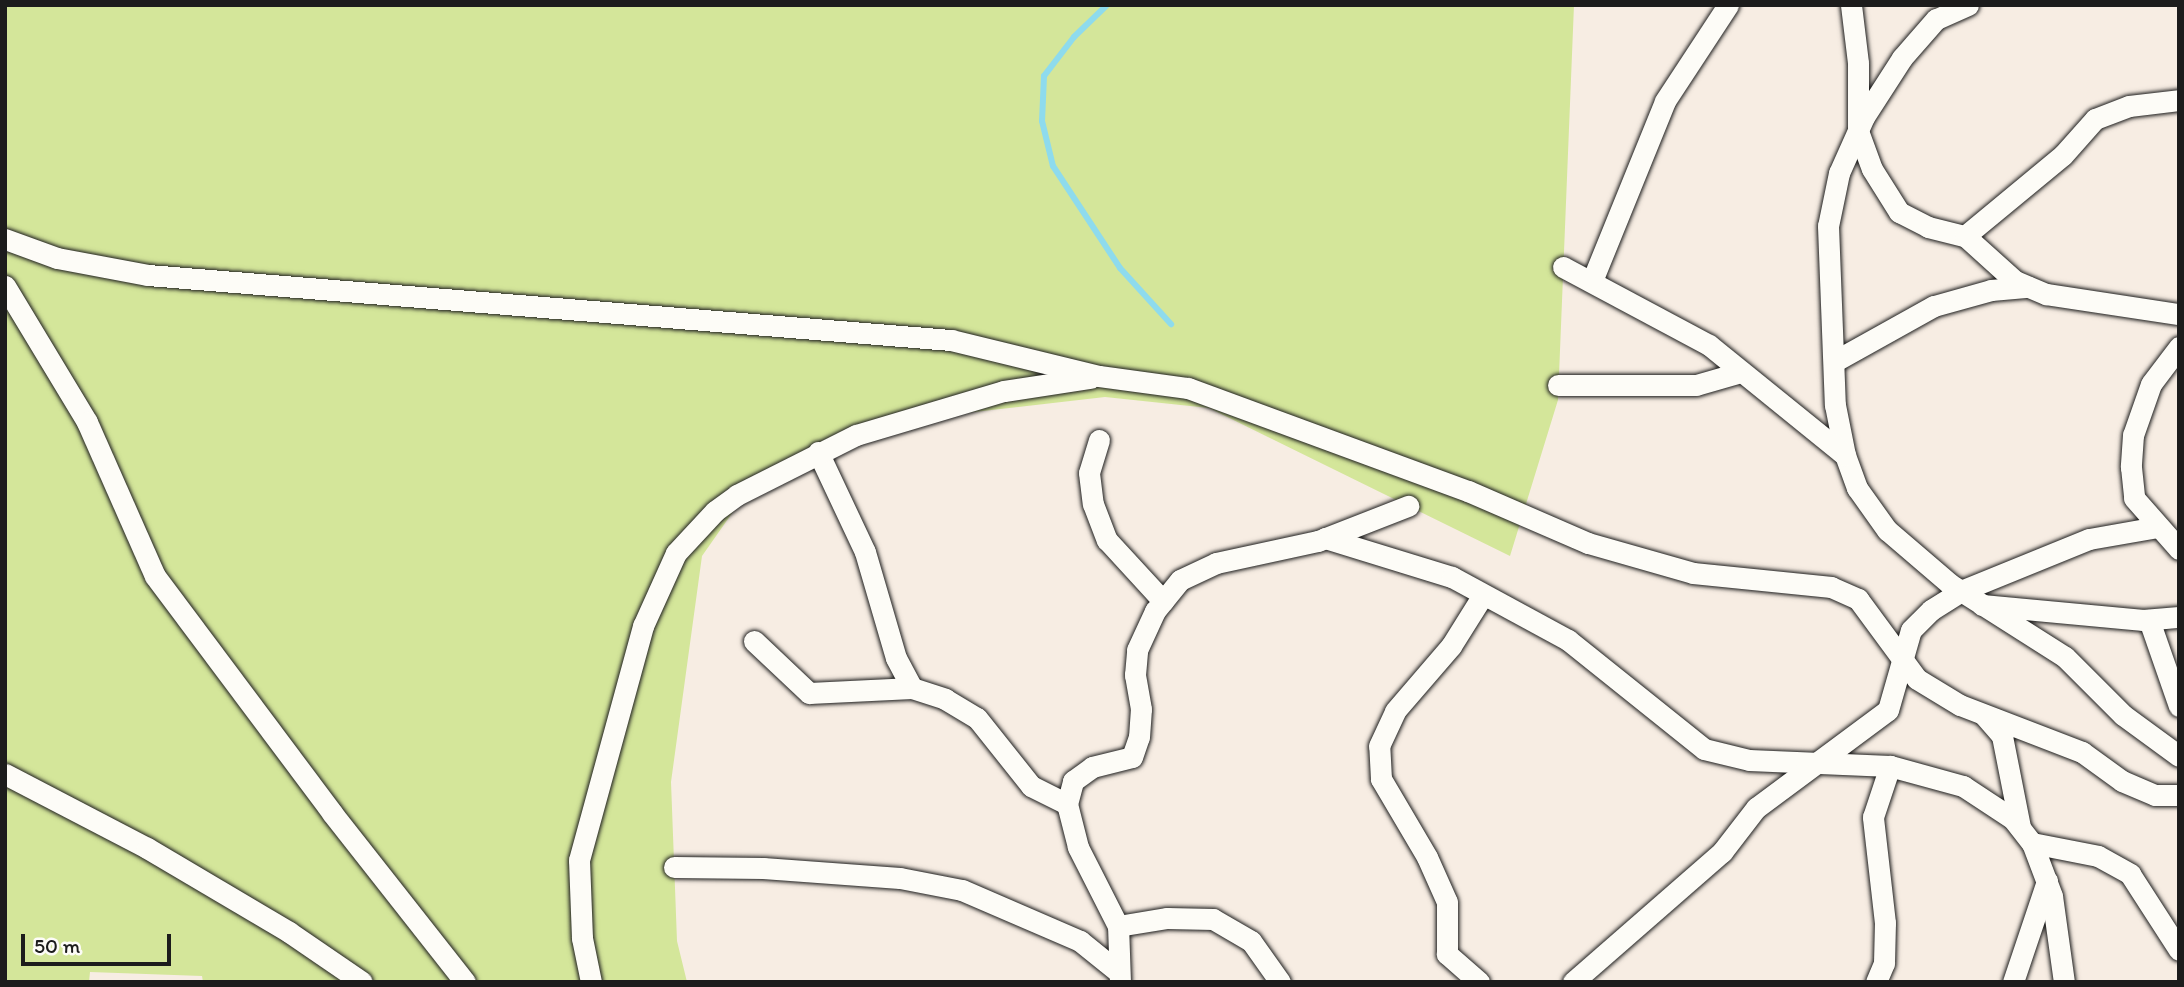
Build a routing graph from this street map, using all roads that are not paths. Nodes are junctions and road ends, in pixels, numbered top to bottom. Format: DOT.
graph roads {
  1 [pos="1728,5"];
  2 [pos="1851,5"];
  3 [pos="1932,5"];
  4 [pos="1968,5"];
  5 [pos="1920,37"];
  6 [pos="2179,100"];
  7 [pos="1858,131"];
  8 [pos="1965,236"];
  9 [pos="5,239"];
  10 [pos="1563,267"];
  11 [pos="1592,281"];
  12 [pos="5,286"];
  13 [pos="2028,287"];
  14 [pos="2179,314"];
  15 [pos="2179,347"];
  16 [pos="1835,360"];
  17 [pos="1741,372"];
  18 [pos="1099,376"];
  19 [pos="1558,385"];
  20 [pos="1099,440"];
  21 [pos="818,452"];
  22 [pos="1845,455"];
  23 [pos="1408,506"];
  24 [pos="2158,527"];
  25 [pos="1325,538"];
  26 [pos="2179,549"];
  27 [pos="1961,592"];
  28 [pos="1483,595"];
  29 [pos="1163,601"];
  30 [pos="1980,605"];
  31 [pos="2179,617"];
  32 [pos="2149,620"];
  33 [pos="754,640"];
  34 [pos="1903,663"];
  35 [pos="912,688"];
  36 [pos="2179,706"];
  37 [pos="1983,713"];
  38 [pos="2179,756"];
  39 [pos="1816,764"];
  40 [pos="1890,766"];
  41 [pos="5,774"];
  42 [pos="2179,795"];
  43 [pos="1067,804"];
  44 [pos="2026,835"];
  45 [pos="674,867"];
  46 [pos="2047,881"];
  47 [pos="1118,926"];
  48 [pos="2179,950"];
  49 [pos="1118,976"];
  50 [pos="362,982"];
  51 [pos="465,982"];
  52 [pos="591,982"];
  53 [pos="1280,982"];
  54 [pos="1479,982"];
  55 [pos="1573,982"];
  56 [pos="1876,982"];
  57 [pos="2013,982"];
  58 [pos="2064,982"];
  1 -- 11 [label="street"];
  2 -- 7 [label="street"];
  3 -- 5 [label="street"];
  4 -- 5 [label="street"];
  5 -- 7 [label="street"];
  6 -- 8 [label="street"];
  7 -- 8 [label="street"];
  7 -- 16 [label="street"];
  8 -- 13 [label="street"];
  9 -- 18 [label="street"];
  10 -- 11 [label="street"];
  11 -- 17 [label="street"];
  12 -- 51 [label="street"];
  13 -- 14 [label="street"];
  13 -- 16 [label="street"];
  15 -- 24 [label="street"];
  16 -- 22 [label="street"];
  17 -- 19 [label="street"];
  17 -- 22 [label="street"];
  18 -- 21 [label="street"];
  18 -- 34 [label="street"];
  20 -- 29 [label="street"];
  21 -- 35 [label="street"];
  21 -- 52 [label="street"];
  22 -- 27 [label="street"];
  23 -- 25 [label="street"];
  24 -- 26 [label="street"];
  24 -- 27 [label="street"];
  25 -- 28 [label="street"];
  25 -- 29 [label="street"];
  27 -- 30 [label="street"];
  27 -- 34 [label="street"];
  28 -- 39 [label="street"];
  28 -- 54 [label="street"];
  29 -- 43 [label="street"];
  30 -- 32 [label="street"];
  30 -- 38 [label="street"];
  31 -- 32 [label="street"];
  32 -- 36 [label="street"];
  33 -- 35 [label="street"];
  34 -- 37 [label="street"];
  34 -- 39 [label="street"];
  35 -- 43 [label="street"];
  37 -- 42 [label="street"];
  37 -- 44 [label="street"];
  39 -- 40 [label="street"];
  39 -- 55 [label="street"];
  40 -- 44 [label="street"];
  40 -- 56 [label="street"];
  41 -- 50 [label="street"];
  43 -- 47 [label="street"];
  44 -- 46 [label="street"];
  44 -- 48 [label="street"];
  45 -- 49 [label="street"];
  46 -- 57 [label="street"];
  46 -- 58 [label="street"];
  47 -- 49 [label="street"];
  47 -- 53 [label="street"];
}
